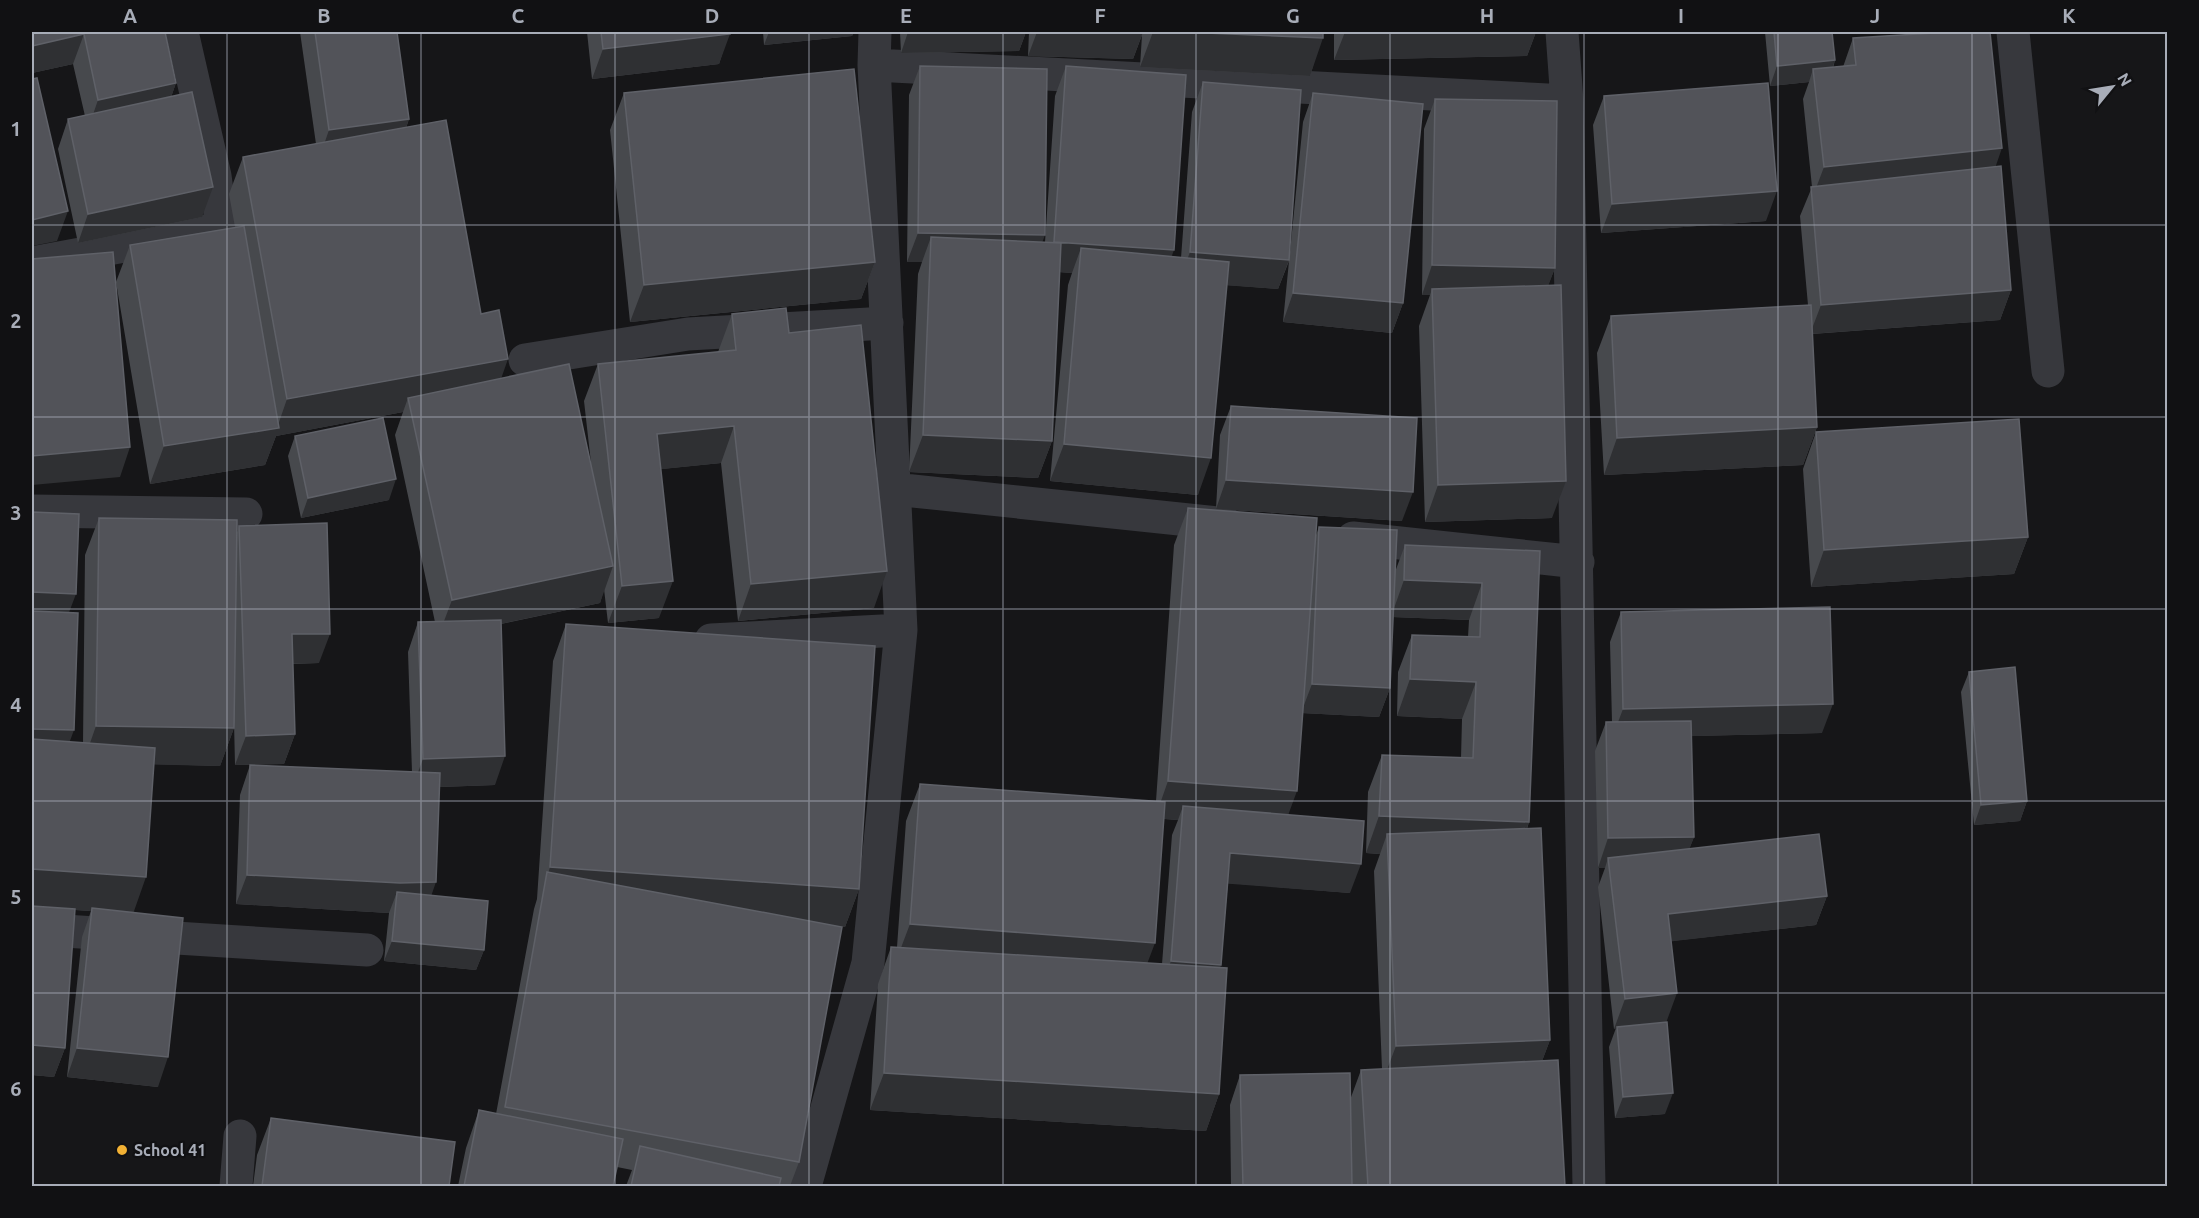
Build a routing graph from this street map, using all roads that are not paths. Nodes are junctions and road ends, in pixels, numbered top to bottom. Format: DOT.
graph roads {
  1 [pos="182,32"];
  2 [pos="875,32"];
  3 [pos="1562,32"];
  4 [pos="2013,32"];
  5 [pos="874,65"];
  6 [pos="1567,101"];
  7 [pos="32,263"];
  8 [pos="887,323"];
  9 [pos="525,360"];
  10 [pos="2048,370"];
  11 [pos="894,489"];
  12 [pos="32,511"];
  13 [pos="246,514"];
  14 [pos="1260,528"];
  15 [pos="1319,534"];
  16 [pos="1578,562"];
  17 [pos="901,630"];
  18 [pos="686,642"];
  19 [pos="32,929"];
  20 [pos="367,950"];
  21 [pos="240,1136"];
  22 [pos="236,1186"];
  23 [pos="805,1186"];
  24 [pos="1589,1186"];
  1 -- 7 [label="street"];
  2 -- 5 [label="street"];
  3 -- 6 [label="street"];
  4 -- 10 [label="street"];
  5 -- 6 [label="street"];
  5 -- 8 [label="street"];
  6 -- 16 [label="street"];
  8 -- 9 [label="street"];
  8 -- 11 [label="street"];
  11 -- 14 [label="street"];
  11 -- 17 [label="street"];
  12 -- 13 [label="street"];
  15 -- 16 [label="street"];
  16 -- 24 [label="street"];
  17 -- 18 [label="street"];
  17 -- 23 [label="street"];
  19 -- 20 [label="street"];
  21 -- 22 [label="street"];
}
